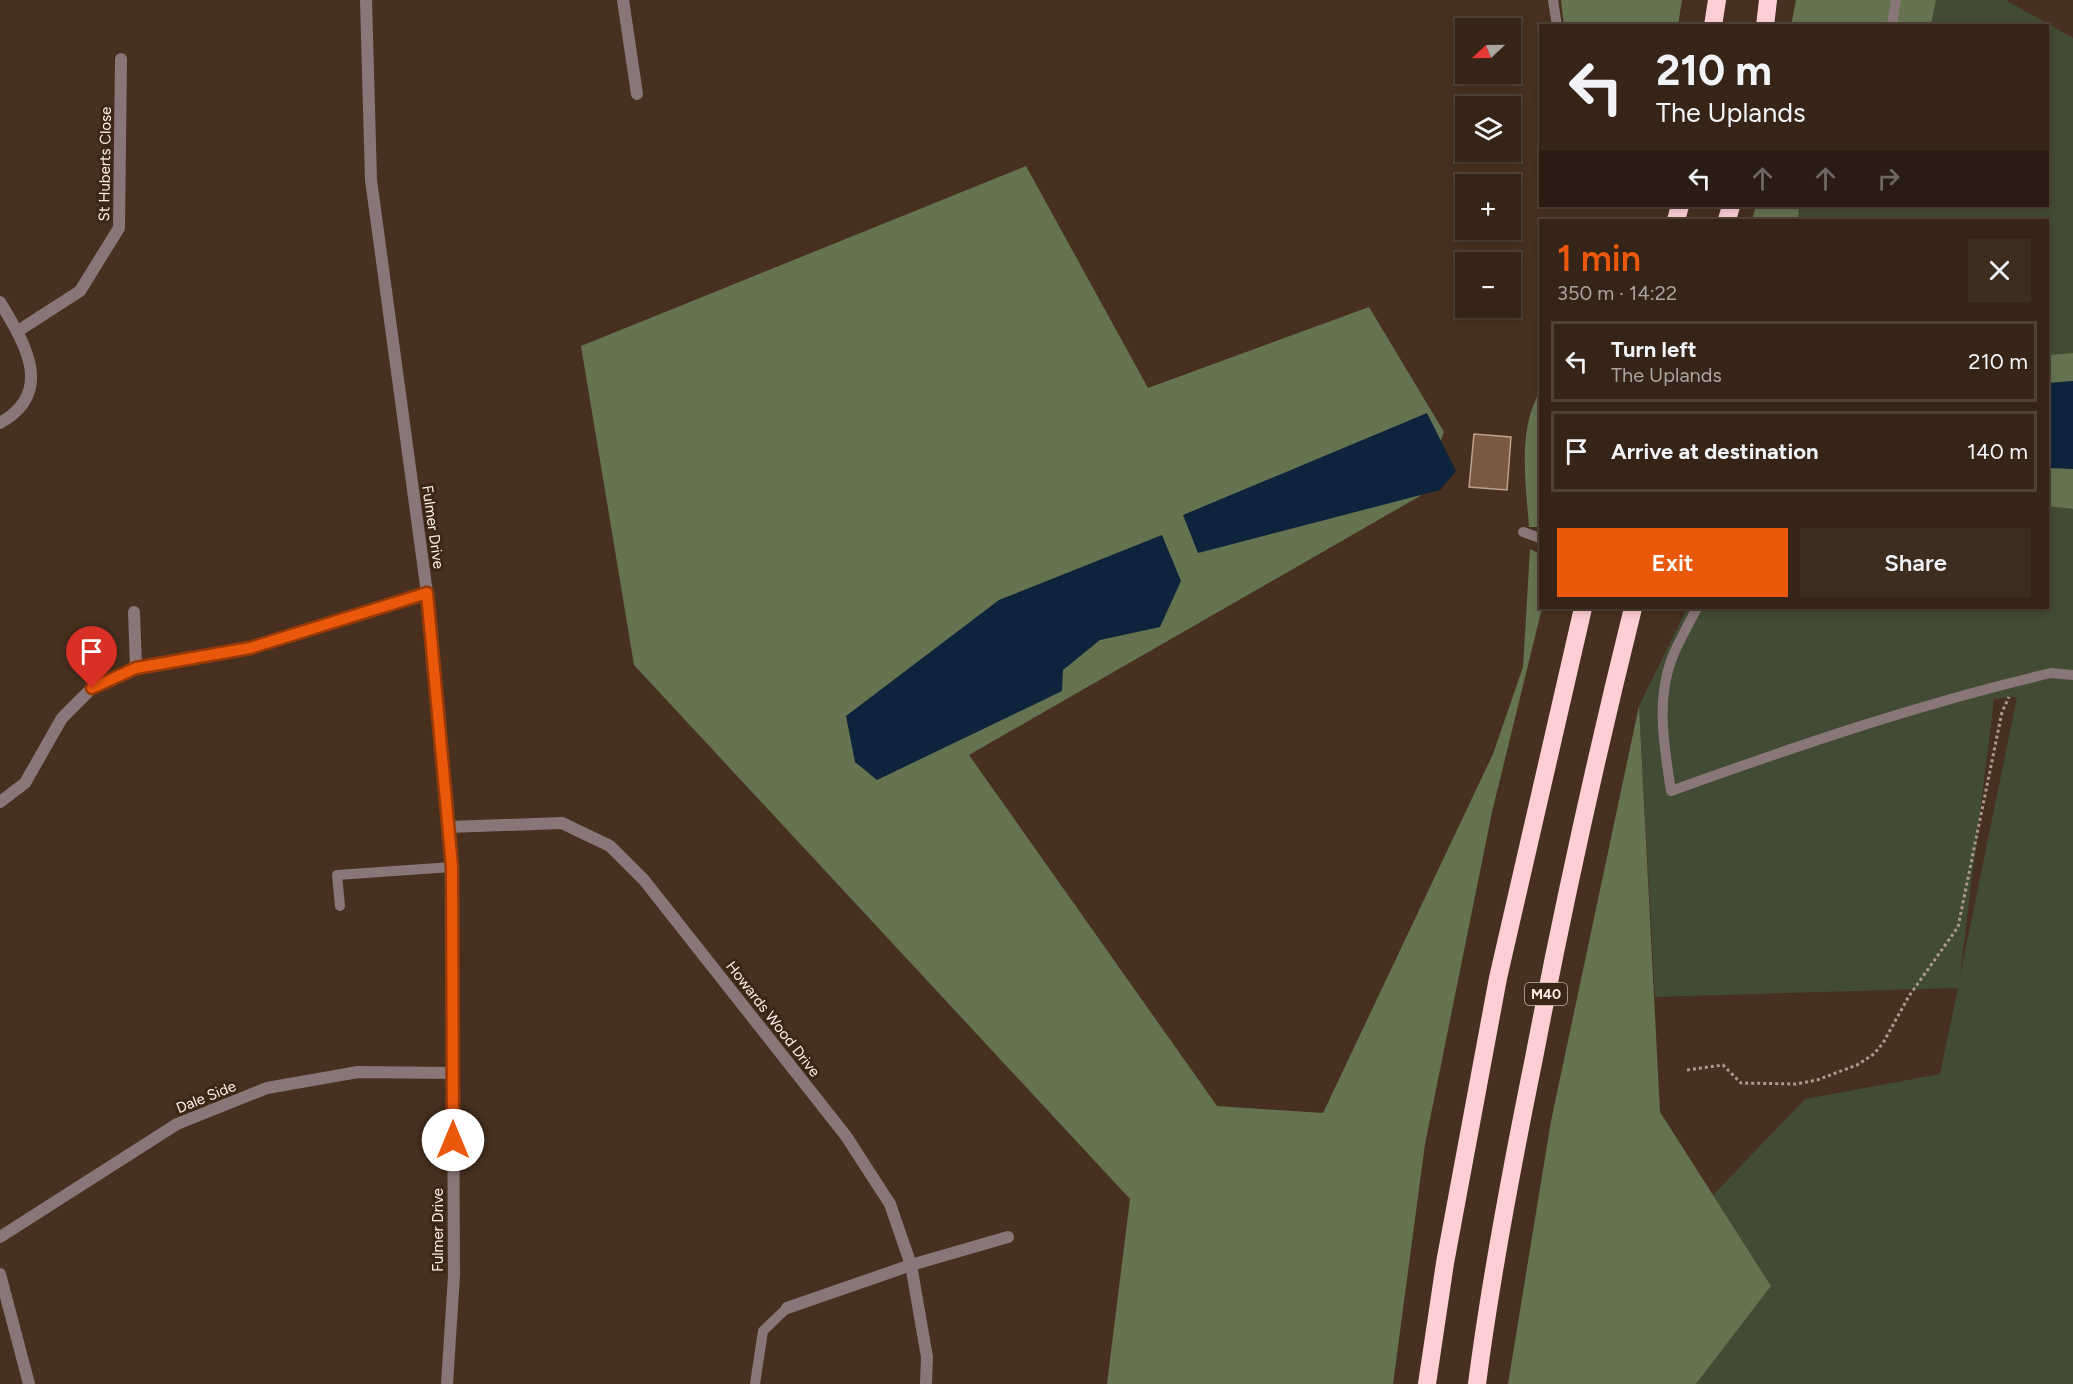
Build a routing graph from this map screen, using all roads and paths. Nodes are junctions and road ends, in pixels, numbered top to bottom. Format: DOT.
graph roads {
  1 [pos="366,0"];
  2 [pos="623,0"];
  3 [pos="1553,0"];
  4 [pos="1717,0"];
  5 [pos="1768,0"];
  6 [pos="1896,0"];
  7 [pos="1557,24"];
  8 [pos="1713,24"];
  9 [pos="1765,24"];
  10 [pos="1892,24"];
  11 [pos="121,59"];
  12 [pos="637,94"];
  13 [pos="0,302"];
  14 [pos="18,331"];
  15 [pos="0,423"];
  16 [pos="1523,532"];
  17 [pos="1539,538"];
  18 [pos="427,593"];
  19 [pos="1583,609"];
  20 [pos="1633,609"];
  21 [pos="1696,609"];
  22 [pos="134,612"];
  23 [pos="136,668"];
  24 [pos="2073,675"];
  25 [pos="2010,694"];
  26 [pos="0,802"];
  27 [pos="449,827"];
  28 [pos="452,867"];
  29 [pos="340,906"];
  30 [pos="1687,1070"];
  31 [pos="453,1073"];
  32 [pos="0,1237"];
  33 [pos="1008,1237"];
  34 [pos="911,1265"];
  35 [pos="0,1274"];
  36 [pos="787,1308"];
  37 [pos="29,1384"];
  38 [pos="447,1384"];
  39 [pos="755,1384"];
  40 [pos="926,1384"];
  41 [pos="1427,1384"];
  42 [pos="1477,1384"];
  1 -- 18 [label="street, Fulmer Drive"];
  2 -- 12 [label="street"];
  3 -- 7 [label="lane"];
  4 -- 8 [label="highway"];
  5 -- 9 [label="highway"];
  6 -- 10 [label="lane"];
  11 -- 14 [label="street, St Huberts Close"];
  13 -- 14 [label="street"];
  14 -- 15 [label="street"];
  16 -- 17 [label="lane"];
  18 -- 23 [label="street"];
  18 -- 27 [label="street, Fulmer Drive"];
  19 -- 41 [label="highway"];
  20 -- 42 [label="highway, M40"];
  21 -- 24 [label="lane"];
  22 -- 23 [label="street"];
  23 -- 26 [label="street"];
  25 -- 30 [label="path"];
  27 -- 28 [label="street, Fulmer Drive"];
  27 -- 34 [label="street, Howards Wood Drive"];
  28 -- 29 [label="lane"];
  28 -- 31 [label="street, Fulmer Drive"];
  31 -- 32 [label="street, Dale Side"];
  31 -- 38 [label="street, Fulmer Drive"];
  33 -- 34 [label="street"];
  34 -- 36 [label="street"];
  34 -- 40 [label="street, Howards Wood Drive"];
  35 -- 37 [label="street"];
  36 -- 39 [label="lane"];
}
